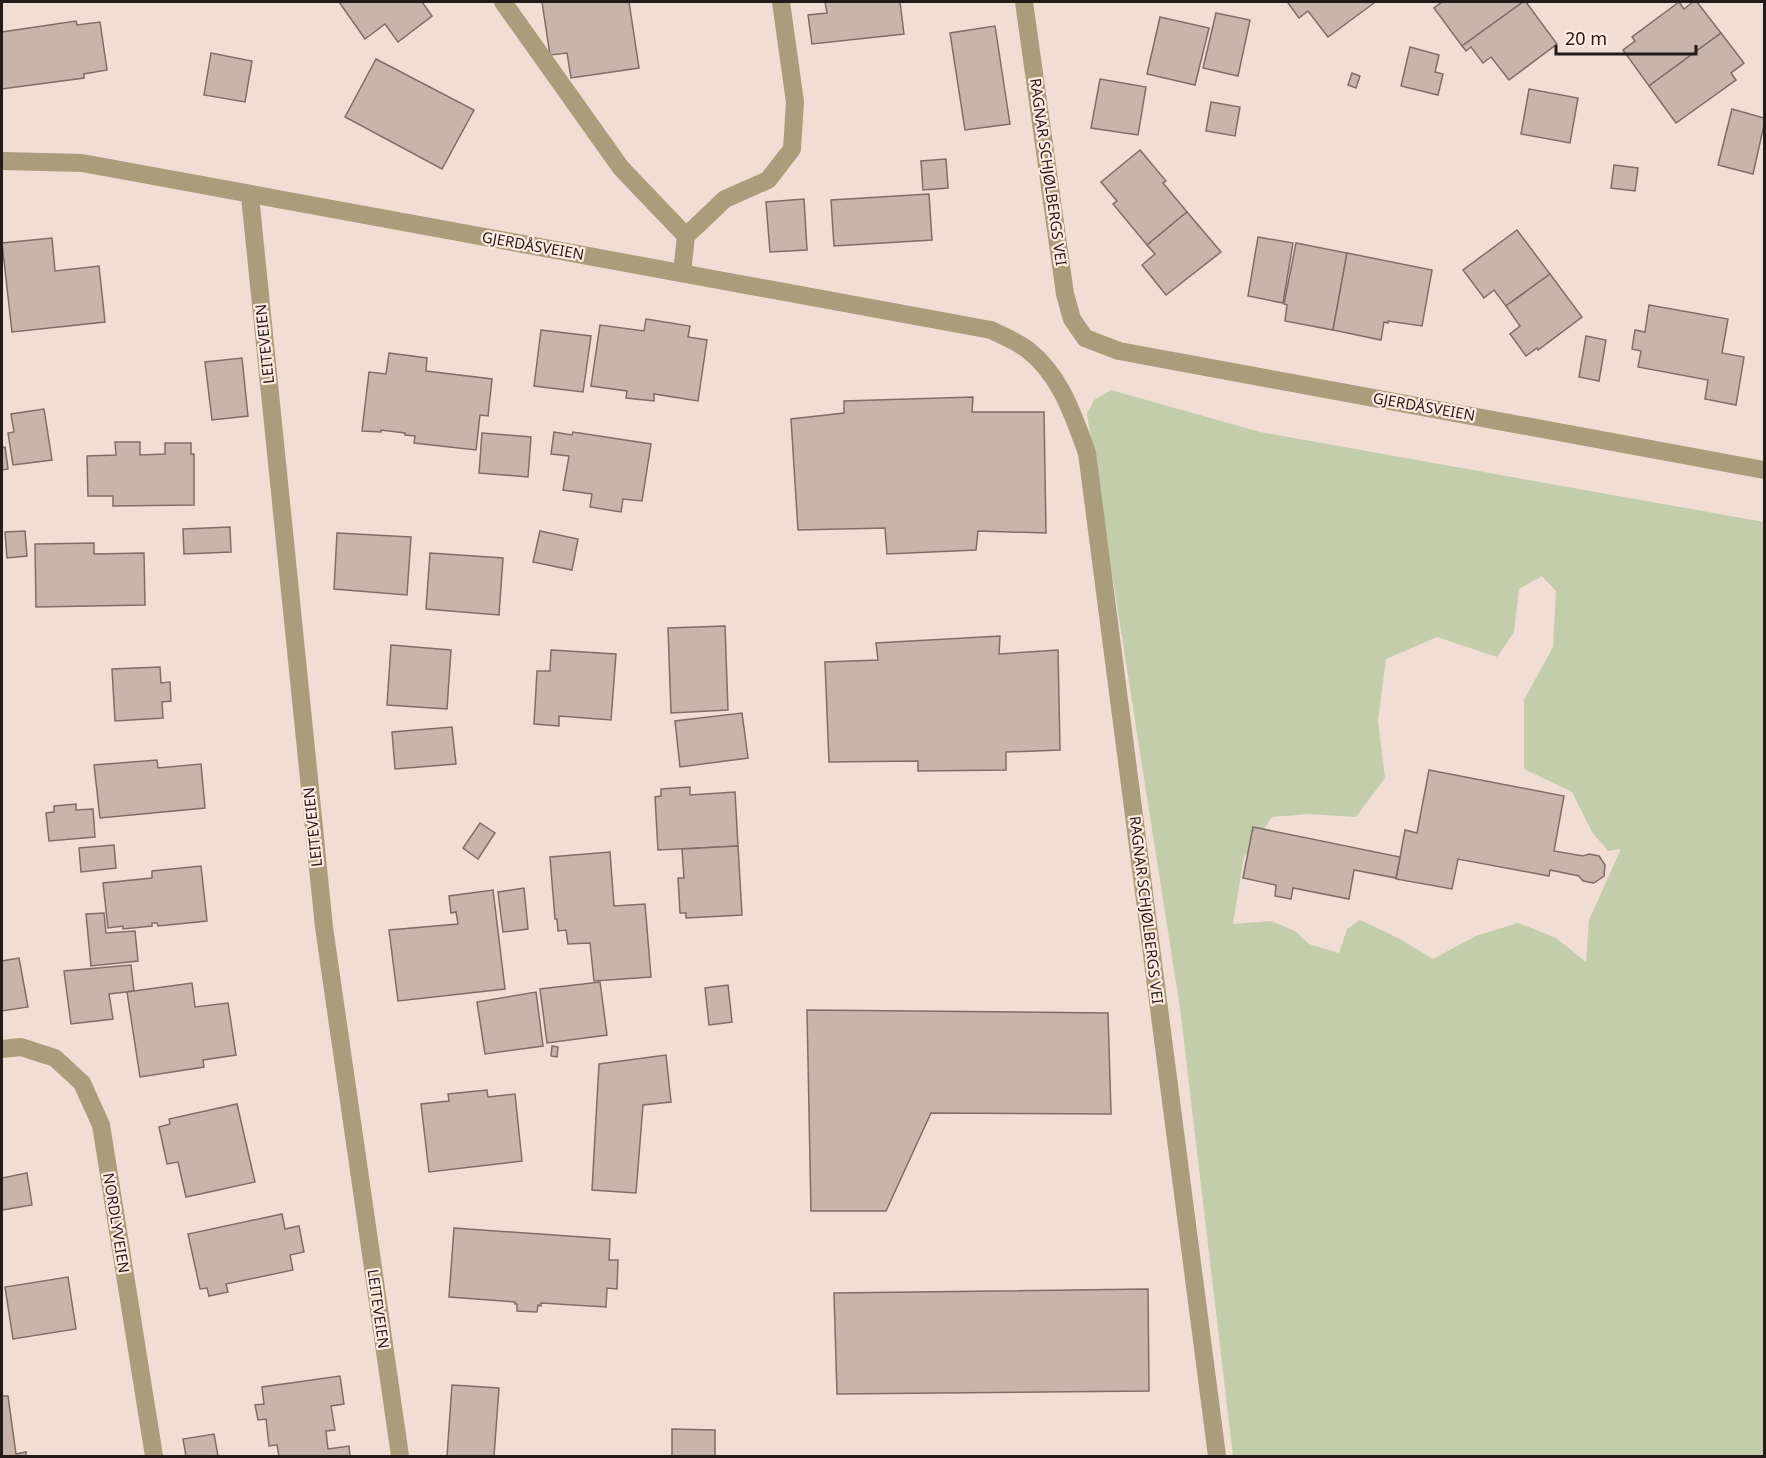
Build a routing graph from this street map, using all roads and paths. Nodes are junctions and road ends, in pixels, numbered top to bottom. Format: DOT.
graph roads {
  1 [pos="503,2"];
  2 [pos="781,2"];
  3 [pos="1024,2"];
  4 [pos="2,161"];
  5 [pos="250,196"];
  6 [pos="686,236"];
  7 [pos="682,273"];
  8 [pos="1084,338"];
  9 [pos="1050,372"];
  10 [pos="1764,470"];
  11 [pos="2,1049"];
  12 [pos="154,1456"];
  13 [pos="400,1456"];
  14 [pos="1217,1456"];
  1 -- 6 [label="street"];
  2 -- 6 [label="street"];
  3 -- 8 [label="street, RAGNAR SCHJØLBERGS VEI"];
  4 -- 5 [label="street, GJERDÅSVEIEN"];
  5 -- 7 [label="street, GJERDÅSVEIEN"];
  5 -- 13 [label="street, LEITEVEIEN"];
  6 -- 7 [label="street"];
  7 -- 9 [label="street, GJERDÅSVEIEN"];
  8 -- 10 [label="street, GJERDÅSVEIEN"];
  9 -- 14 [label="street, RAGNAR SCHJØLBERGS VEI"];
  11 -- 12 [label="street, NORDLYVEIEN"];
}
